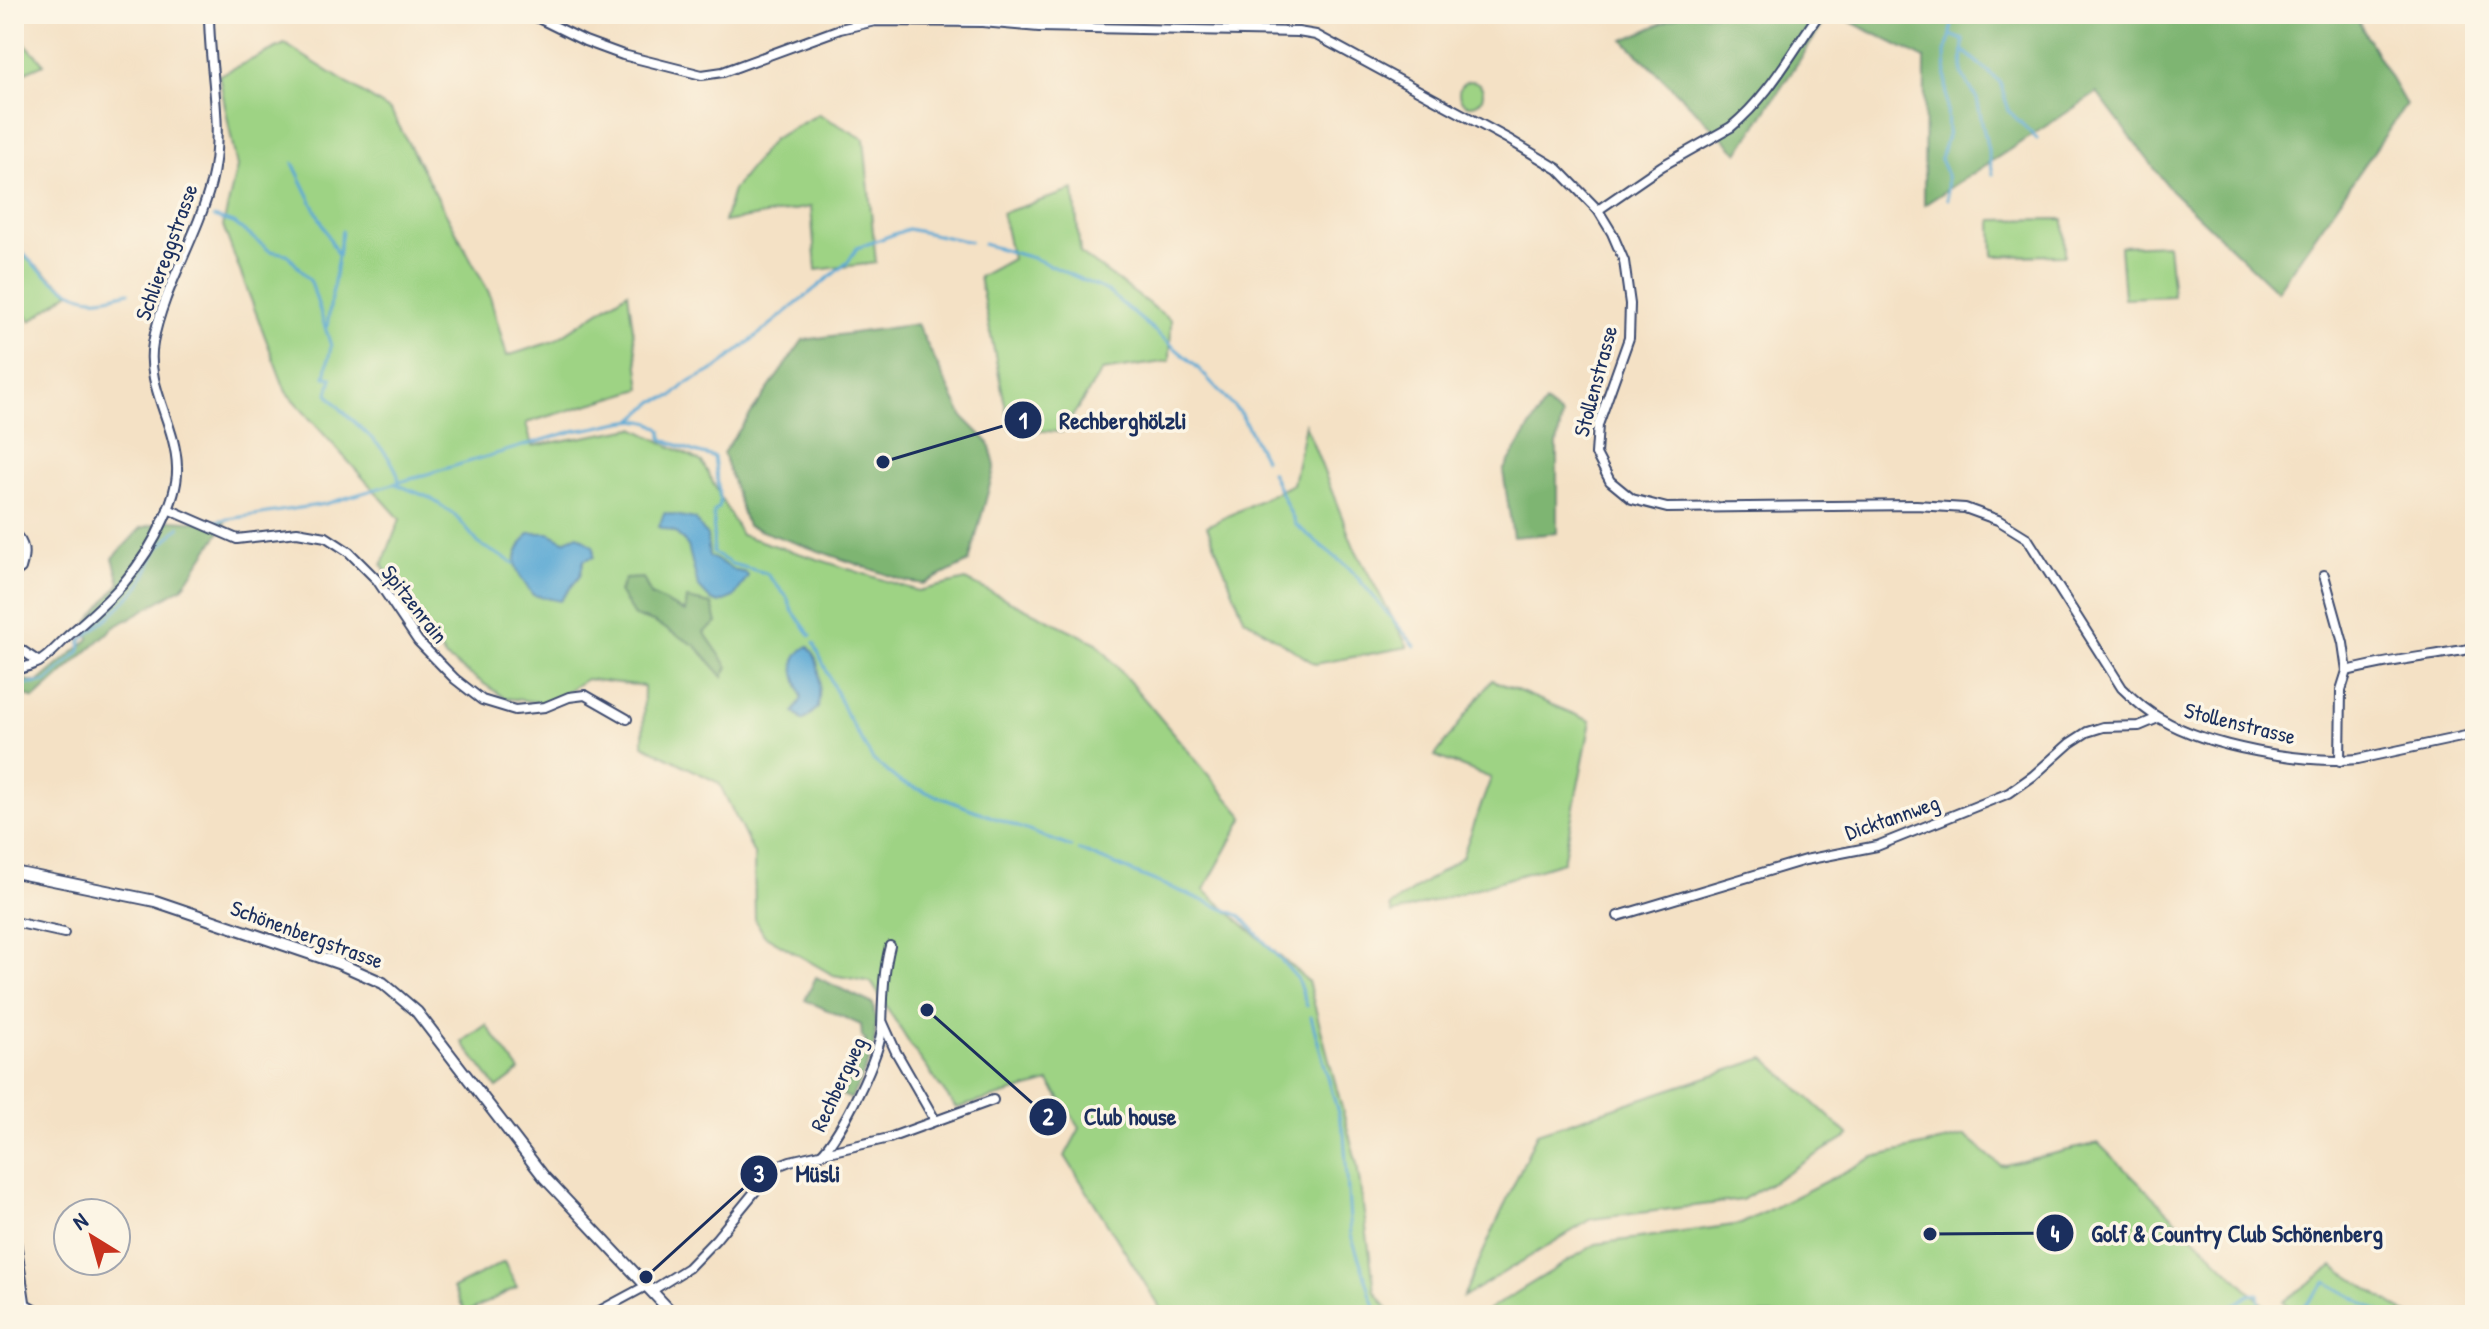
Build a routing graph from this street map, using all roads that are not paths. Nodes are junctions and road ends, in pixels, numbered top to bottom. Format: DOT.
graph roads {
  1 [pos="209,14"];
  2 [pos="530,14"];
  3 [pos="1819,14"];
  4 [pos="1598,210"];
  5 [pos="168,509"];
  6 [pos="14,534"];
  7 [pos="14,573"];
  8 [pos="2324,575"];
  9 [pos="14,645"];
  10 [pos="2475,648"];
  11 [pos="39,662"];
  12 [pos="14,671"];
  13 [pos="2347,671"];
  14 [pos="2158,718"];
  15 [pos="627,719"];
  16 [pos="2475,734"];
  17 [pos="2340,761"];
  18 [pos="14,872"];
  19 [pos="1618,916"];
  20 [pos="14,922"];
  21 [pos="64,933"];
  22 [pos="890,946"];
  23 [pos="883,1023"];
  24 [pos="993,1100"];
  25 [pos="935,1120"];
  26 [pos="821,1155"];
  27 [pos="14,1228"];
  28 [pos="649,1289"];
  29 [pos="27,1310"];
  30 [pos="45,1315"];
  31 [pos="592,1315"];
  32 [pos="674,1315"];
  1 -- 5 [label="street, Schliereggstrasse"];
  2 -- 4 [label="street, Stollenstrasse"];
  3 -- 4 [label="street"];
  4 -- 14 [label="street, Stollenstrasse"];
  5 -- 11 [label="street, Schliereggstrasse"];
  5 -- 15 [label="street, Spitzenrain"];
  6 -- 7 [label="street"];
  8 -- 13 [label="street"];
  9 -- 11 [label="street"];
  10 -- 13 [label="street"];
  11 -- 12 [label="street, Schliereggstrasse"];
  13 -- 17 [label="street"];
  14 -- 17 [label="street, Stollenstrasse"];
  14 -- 19 [label="street, Dicktannweg"];
  16 -- 17 [label="street, Stollenstrasse"];
  18 -- 28 [label="street, Schönenbergstrasse"];
  20 -- 21 [label="street"];
  22 -- 23 [label="street, Rechbergweg"];
  23 -- 25 [label="street"];
  23 -- 26 [label="street, Rechbergweg"];
  24 -- 25 [label="street"];
  25 -- 26 [label="street"];
  26 -- 28 [label="street, Rechbergweg"];
  27 -- 29 [label="street"];
  28 -- 31 [label="street, Rechbergweg"];
  28 -- 32 [label="street, Schönenbergstrasse"];
  29 -- 30 [label="street"];
}
